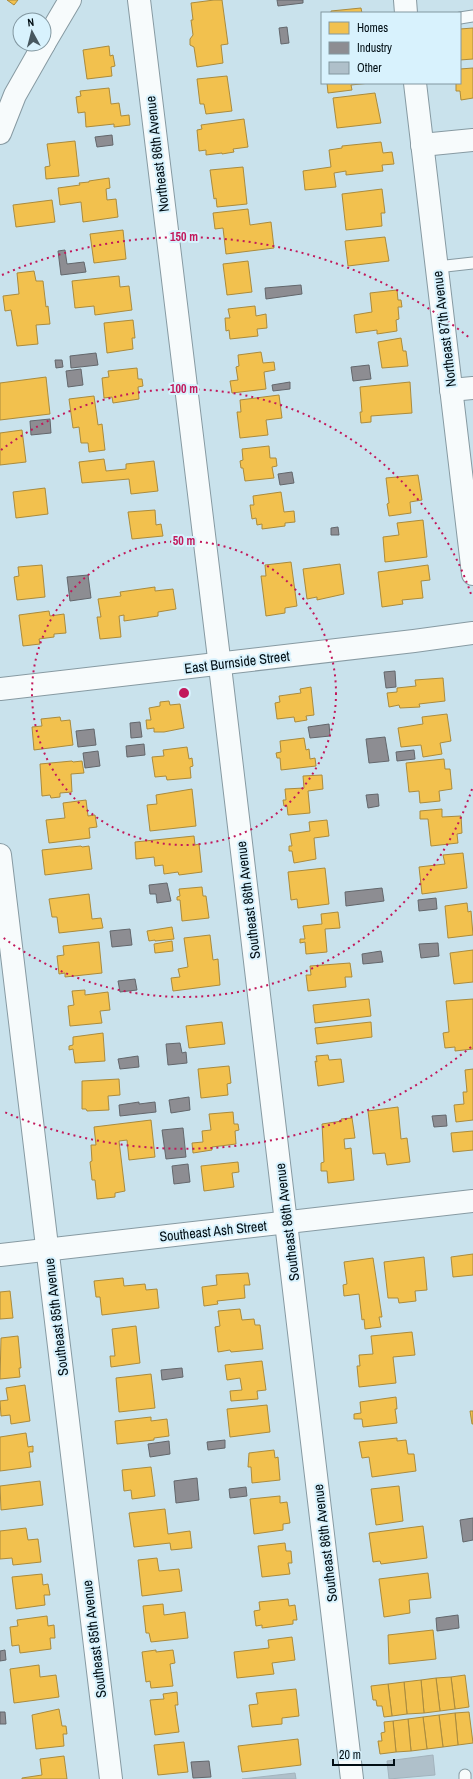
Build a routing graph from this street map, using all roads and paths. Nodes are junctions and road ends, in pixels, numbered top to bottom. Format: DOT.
graph roads {
  1 [pos="70,0"];
  2 [pos="138,0"];
  3 [pos="405,0"];
  4 [pos="406,12"];
  5 [pos="473,16"];
  6 [pos="461,18"];
  7 [pos="52,30"];
  8 [pos="39,52"];
  9 [pos="415,84"];
  10 [pos="0,133"];
  11 [pos="473,140"];
  12 [pos="422,145"];
  13 [pos="473,263"];
  14 [pos="437,267"];
  15 [pos="473,388"];
  16 [pos="451,390"];
  17 [pos="473,574"];
  18 [pos="473,632"];
  19 [pos="220,664"];
  20 [pos="0,689"];
  21 [pos="0,855"];
  22 [pos="473,1201"];
  23 [pos="286,1222"];
  24 [pos="48,1249"];
  25 [pos="0,1255"];
  26 [pos="111,1779"];
  27 [pos="352,1779"];
  1 -- 7 [label="street"];
  2 -- 19 [label="street, Northeast 86th Avenue"];
  3 -- 4 [label="street"];
  5 -- 6 [label="lane"];
  8 -- 10 [label="street"];
  9 -- 12 [label="street, Northeast 87th Avenue"];
  11 -- 12 [label="street"];
  12 -- 14 [label="street, Northeast 87th Avenue"];
  13 -- 14 [label="lane"];
  14 -- 16 [label="street, Northeast 87th Avenue"];
  15 -- 16 [label="street"];
  16 -- 17 [label="street, Northeast 87th Avenue"];
  18 -- 19 [label="street, East Burnside Street"];
  19 -- 20 [label="street, East Burnside Street"];
  19 -- 23 [label="street, Southeast 86th Avenue"];
  21 -- 24 [label="street, Southeast 85th Avenue"];
  22 -- 23 [label="street, Southeast Ash Street"];
  23 -- 24 [label="street, Southeast Ash Street"];
  23 -- 27 [label="street, Southeast 86th Avenue"];
  24 -- 25 [label="street, Southeast Ash Street"];
  24 -- 26 [label="street, Southeast 85th Avenue"];
}
